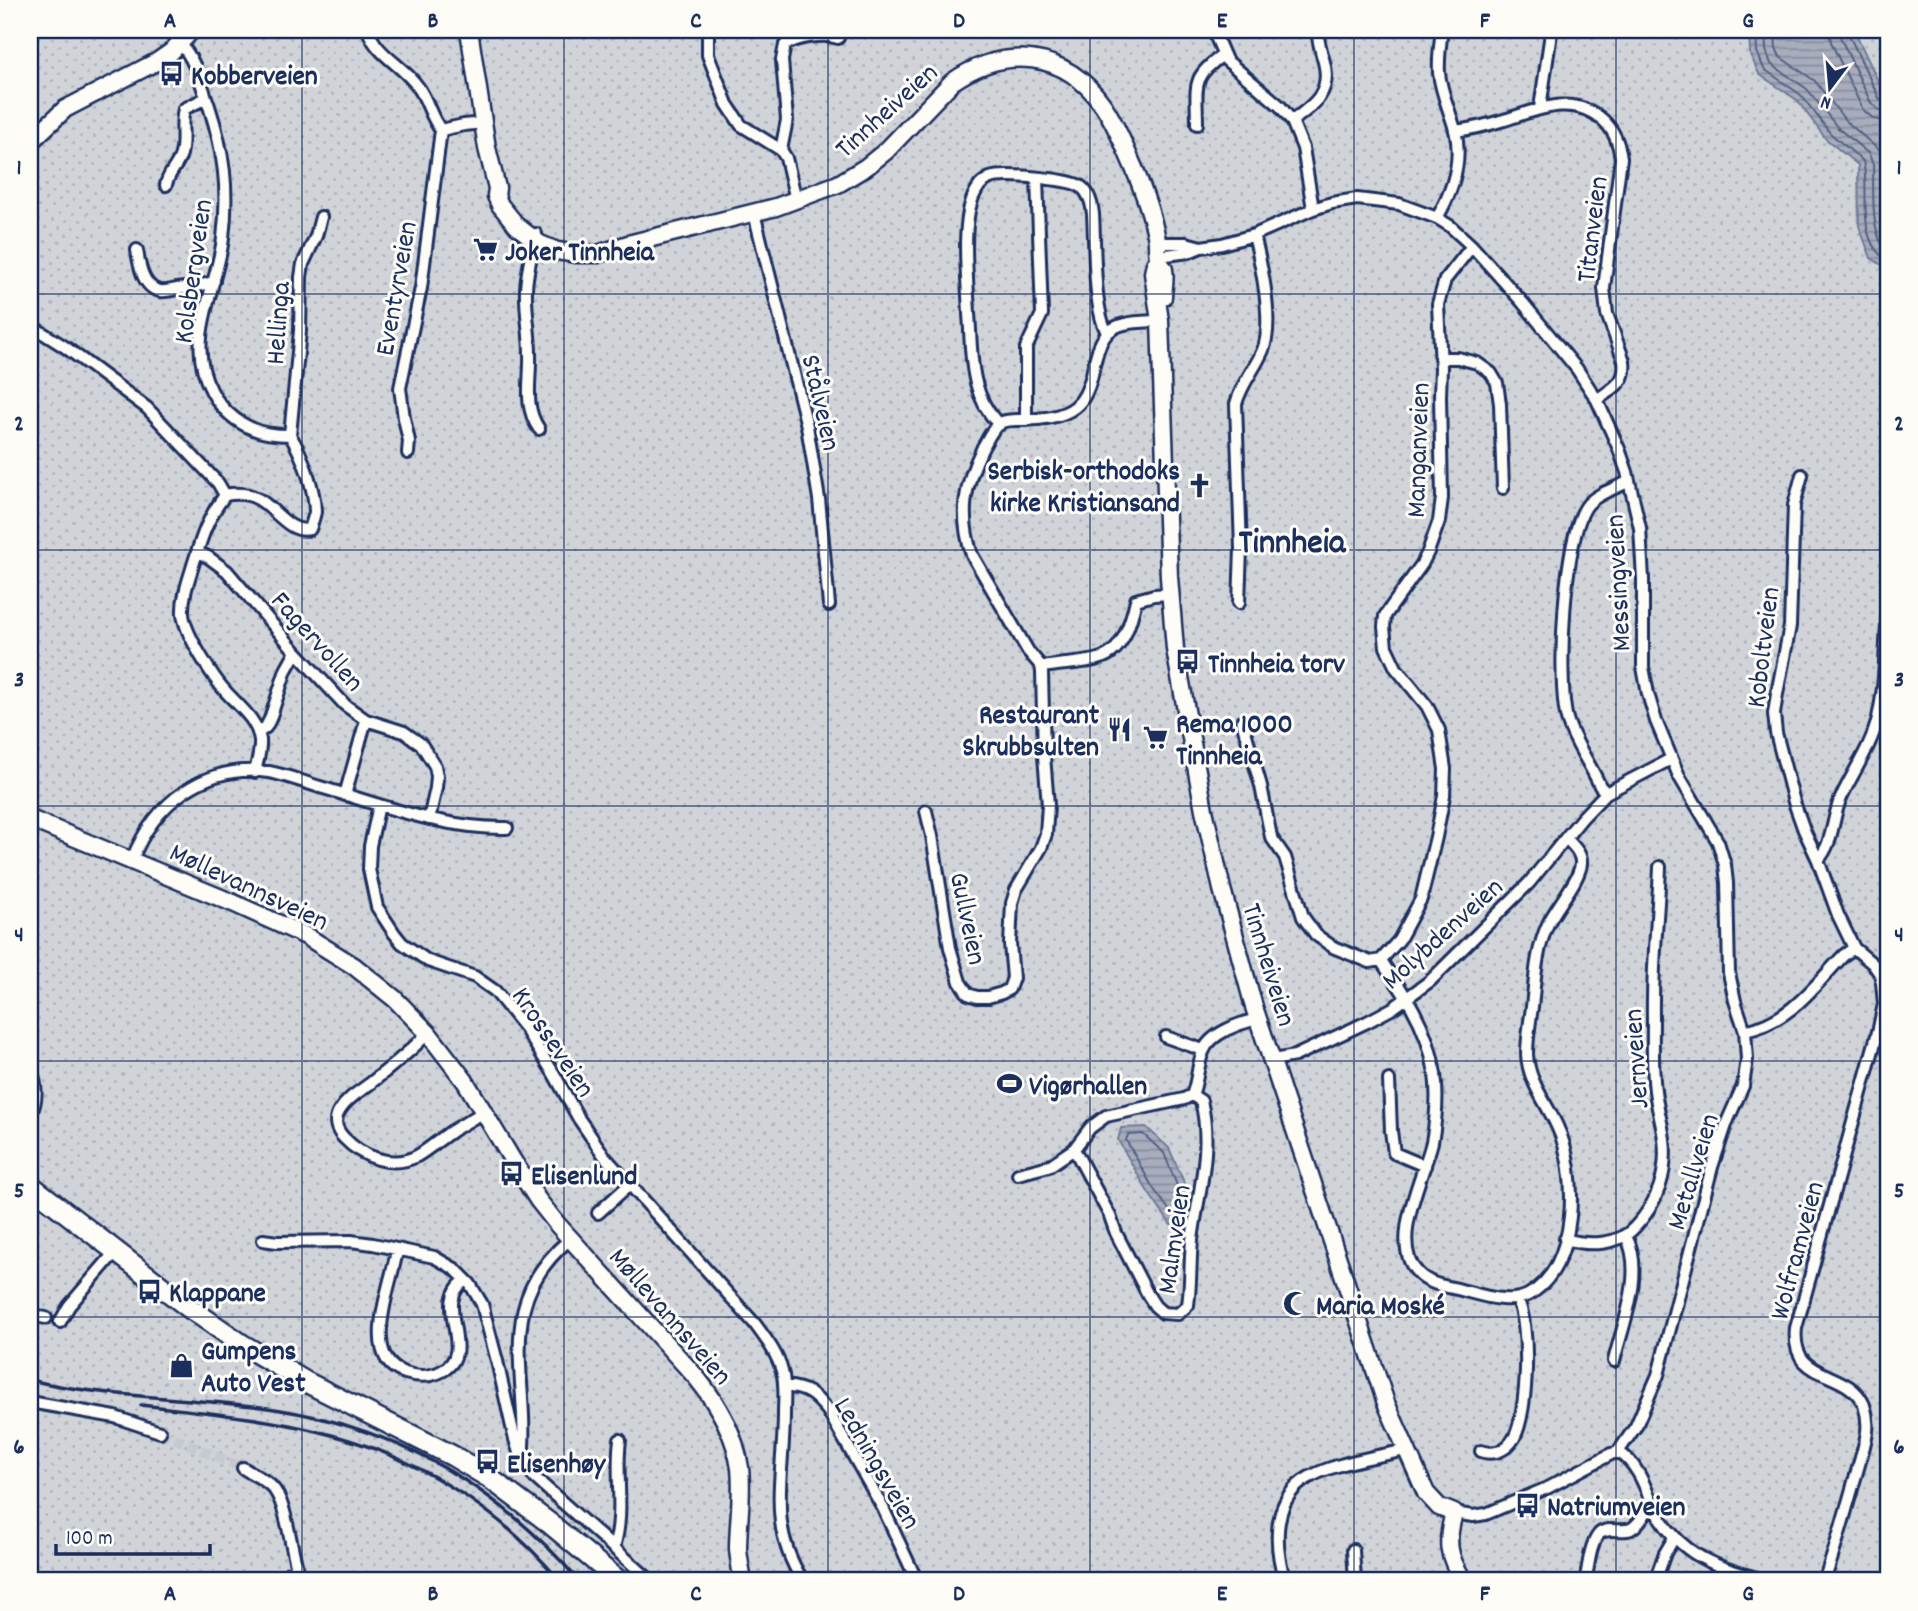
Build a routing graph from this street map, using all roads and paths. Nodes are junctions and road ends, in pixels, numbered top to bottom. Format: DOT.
graph roads {
  1 [pos="192,30"];
  2 [pos="368,30"];
  3 [pos="469,30"];
  4 [pos="708,30"];
  5 [pos="1213,30"];
  6 [pos="1317,30"];
  7 [pos="1442,30"];
  8 [pos="1551,33"];
  9 [pos="838,38"];
  10 [pos="180,43"];
  11 [pos="1223,55"];
  12 [pos="206,97"];
  13 [pos="1539,108"];
  14 [pos="1292,121"];
  15 [pos="484,123"];
  16 [pos="1197,124"];
  17 [pos="441,130"];
  18 [pos="1455,131"];
  19 [pos="30,142"];
  20 [pos="781,150"];
  21 [pos="1037,178"];
  22 [pos="166,185"];
  23 [pos="796,200"];
  24 [pos="1313,209"];
  25 [pos="754,212"];
  26 [pos="321,218"];
  27 [pos="1437,218"];
  28 [pos="1254,235"];
  29 [pos="536,236"];
  30 [pos="1472,246"];
  31 [pos="137,250"];
  32 [pos="1159,254"];
  33 [pos="215,281"];
  34 [pos="1160,321"];
  35 [pos="30,325"];
  36 [pos="1107,332"];
  37 [pos="1440,358"];
  38 [pos="1597,400"];
  39 [pos="1026,420"];
  40 [pos="999,425"];
  41 [pos="539,429"];
  42 [pos="290,435"];
  43 [pos="408,453"];
  44 [pos="1802,475"];
  45 [pos="1629,481"];
  46 [pos="1503,488"];
  47 [pos="225,495"];
  48 [pos="197,552"];
  49 [pos="1170,594"];
  50 [pos="1239,603"];
  51 [pos="830,606"];
  52 [pos="1888,611"];
  53 [pos="296,652"];
  54 [pos="1042,667"];
  55 [pos="366,720"];
  56 [pos="1242,721"];
  57 [pos="258,733"];
  58 [pos="1671,759"];
  59 [pos="255,772"];
  60 [pos="1606,793"];
  61 [pos="345,795"];
  62 [pos="379,805"];
  63 [pos="926,811"];
  64 [pos="30,819"];
  65 [pos="429,819"];
  66 [pos="507,828"];
  67 [pos="1566,838"];
  68 [pos="134,854"];
  69 [pos="1818,860"];
  70 [pos="1660,867"];
  71 [pos="1854,948"];
  72 [pos="1381,960"];
  73 [pos="1407,998"];
  74 [pos="1258,1018"];
  75 [pos="1745,1031"];
  76 [pos="428,1033"];
  77 [pos="1166,1037"];
  78 [pos="1203,1050"];
  79 [pos="1273,1060"];
  80 [pos="30,1067"];
  81 [pos="1389,1080"];
  82 [pos="1192,1095"];
  83 [pos="484,1112"];
  84 [pos="30,1116"];
  85 [pos="1074,1149"];
  86 [pos="1425,1166"];
  87 [pos="1018,1174"];
  88 [pos="30,1185"];
  89 [pos="629,1185"];
  90 [pos="598,1213"];
  91 [pos="1626,1236"];
  92 [pos="570,1239"];
  93 [pos="1565,1239"];
  94 [pos="263,1240"];
  95 [pos="397,1250"];
  96 [pos="116,1251"];
  97 [pos="466,1280"];
  98 [pos="1517,1299"];
  99 [pos="30,1315"];
  100 [pos="46,1318"];
  101 [pos="60,1322"];
  102 [pos="1614,1361"];
  103 [pos="784,1386"];
  104 [pos="30,1402"];
  105 [pos="160,1432"];
  106 [pos="620,1440"];
  107 [pos="1406,1450"];
  108 [pos="1481,1451"];
  109 [pos="1618,1452"];
  110 [pos="521,1459"];
  111 [pos="243,1468"];
  112 [pos="1652,1504"];
  113 [pos="525,1506"];
  114 [pos="1454,1513"];
  115 [pos="1674,1538"];
  116 [pos="614,1547"];
  117 [pos="1353,1550"];
  118 [pos="296,1569"];
  119 [pos="277,1581"];
  120 [pos="301,1581"];
  121 [pos="601,1581"];
  122 [pos="619,1581"];
  123 [pos="651,1581"];
  124 [pos="743,1581"];
  125 [pos="803,1581"];
  126 [pos="917,1581"];
  127 [pos="1285,1581"];
  128 [pos="1355,1581"];
  129 [pos="1464,1581"];
  130 [pos="1584,1581"];
  131 [pos="1655,1581"];
  132 [pos="1768,1581"];
  133 [pos="1824,1581"];
  1 -- 10 [label="street"];
  2 -- 17 [label="street"];
  3 -- 15 [label="street, Tinnheiveien"];
  4 -- 20 [label="street"];
  5 -- 11 [label="street"];
  6 -- 14 [label="street"];
  7 -- 18 [label="street"];
  8 -- 13 [label="street"];
  9 -- 20 [label="street"];
  10 -- 12 [label="street, Kolsbergveien"];
  10 -- 19 [label="street"];
  11 -- 14 [label="street"];
  11 -- 16 [label="street"];
  12 -- 22 [label="street"];
  12 -- 33 [label="street, Kolsbergveien"];
  13 -- 18 [label="street, Titanveien"];
  13 -- 38 [label="street, Titanveien"];
  14 -- 24 [label="street"];
  15 -- 17 [label="street"];
  15 -- 29 [label="street, Tinnheiveien"];
  17 -- 43 [label="street, Eventyrveien"];
  18 -- 27 [label="street"];
  20 -- 23 [label="street"];
  21 -- 36 [label="street"];
  21 -- 39 [label="street"];
  21 -- 40 [label="street"];
  23 -- 25 [label="street, Tinnheiveien"];
  23 -- 32 [label="street, Tinnheiveien"];
  24 -- 27 [label="street, Messingveien"];
  24 -- 28 [label="street, Messingveien"];
  25 -- 29 [label="street, Tinnheiveien"];
  25 -- 51 [label="street, Stålveien"];
  26 -- 42 [label="street, Hellinga"];
  27 -- 30 [label="street, Messingveien"];
  28 -- 32 [label="street, Messingveien"];
  28 -- 50 [label="street"];
  29 -- 41 [label="street"];
  30 -- 37 [label="street, Manganveien"];
  30 -- 38 [label="street, Messingveien"];
  31 -- 33 [label="street"];
  32 -- 34 [label="street, Tinnheiveien"];
  33 -- 42 [label="street, Kolsbergveien"];
  34 -- 36 [label="street"];
  34 -- 49 [label="street, Tinnheiveien"];
  35 -- 47 [label="street"];
  36 -- 39 [label="street"];
  37 -- 46 [label="street, Manganveien"];
  37 -- 72 [label="street, Manganveien"];
  38 -- 45 [label="street, Messingveien"];
  39 -- 40 [label="street"];
  40 -- 54 [label="street"];
  42 -- 47 [label="street"];
  44 -- 69 [label="street, Koboltveien"];
  45 -- 58 [label="street, Messingveien"];
  45 -- 60 [label="street"];
  47 -- 48 [label="street"];
  48 -- 53 [label="street, Fagervollen"];
  48 -- 57 [label="street"];
  49 -- 54 [label="street"];
  49 -- 74 [label="street, Tinnheiveien"];
  52 -- 69 [label="street"];
  53 -- 55 [label="street, Fagervollen"];
  53 -- 57 [label="street"];
  54 -- 63 [label="street, Gullveien"];
  55 -- 61 [label="street"];
  55 -- 65 [label="street, Fagervollen"];
  56 -- 72 [label="street"];
  57 -- 59 [label="street"];
  58 -- 60 [label="street, Molybdenveien"];
  58 -- 75 [label="street, Messingveien"];
  59 -- 61 [label="street"];
  59 -- 68 [label="street"];
  60 -- 67 [label="street, Molybdenveien"];
  61 -- 62 [label="street"];
  62 -- 65 [label="street"];
  62 -- 89 [label="street, Krosseveien"];
  64 -- 68 [label="street, Møllevannsveien"];
  65 -- 66 [label="street"];
  67 -- 73 [label="street, Molybdenveien"];
  67 -- 93 [label="street"];
  68 -- 76 [label="street, Møllevannsveien"];
  69 -- 71 [label="street, Koboltveien"];
  70 -- 91 [label="street, Jernveien"];
  71 -- 75 [label="street"];
  71 -- 133 [label="street, Wolframveien"];
  72 -- 73 [label="street"];
  73 -- 79 [label="street, Molybdenveien"];
  73 -- 86 [label="street"];
  74 -- 78 [label="street"];
  74 -- 79 [label="street, Tinnheiveien"];
  75 -- 109 [label="street, Metallveien"];
  76 -- 83 [label="street, Møllevannsveien"];
  76 -- 83 [label="street"];
  77 -- 78 [label="street"];
  78 -- 82 [label="street"];
  79 -- 107 [label="street, Tinnheiveien"];
  80 -- 84 [label="street"];
  81 -- 86 [label="street"];
  82 -- 85 [label="street"];
  82 -- 85 [label="street, Malmveien"];
  83 -- 92 [label="street, Møllevannsveien"];
  85 -- 87 [label="street"];
  86 -- 98 [label="street"];
  88 -- 96 [label="highway"];
  89 -- 90 [label="street"];
  89 -- 103 [label="street, Krosseveien"];
  91 -- 93 [label="street"];
  91 -- 102 [label="street"];
  92 -- 110 [label="street"];
  92 -- 124 [label="street, Møllevannsveien"];
  93 -- 98 [label="street"];
  94 -- 95 [label="street"];
  95 -- 97 [label="street"];
  95 -- 97 [label="street"];
  96 -- 101 [label="street"];
  96 -- 113 [label="highway"];
  97 -- 110 [label="street"];
  98 -- 108 [label="street"];
  99 -- 100 [label="street"];
  103 -- 125 [label="street, Krosseveien"];
  103 -- 126 [label="street, Ledningsveien"];
  104 -- 105 [label="street"];
  106 -- 116 [label="street"];
  107 -- 114 [label="street, Tinnheiveien"];
  107 -- 127 [label="street"];
  109 -- 112 [label="street"];
  109 -- 114 [label="street"];
  110 -- 116 [label="street"];
  111 -- 118 [label="street"];
  112 -- 115 [label="street"];
  112 -- 130 [label="street"];
  113 -- 121 [label="highway"];
  113 -- 122 [label="highway"];
  114 -- 129 [label="street"];
  115 -- 131 [label="street"];
  115 -- 132 [label="street"];
  116 -- 123 [label="street"];
  117 -- 128 [label="street"];
  118 -- 119 [label="street"];
  118 -- 120 [label="street"];
}
